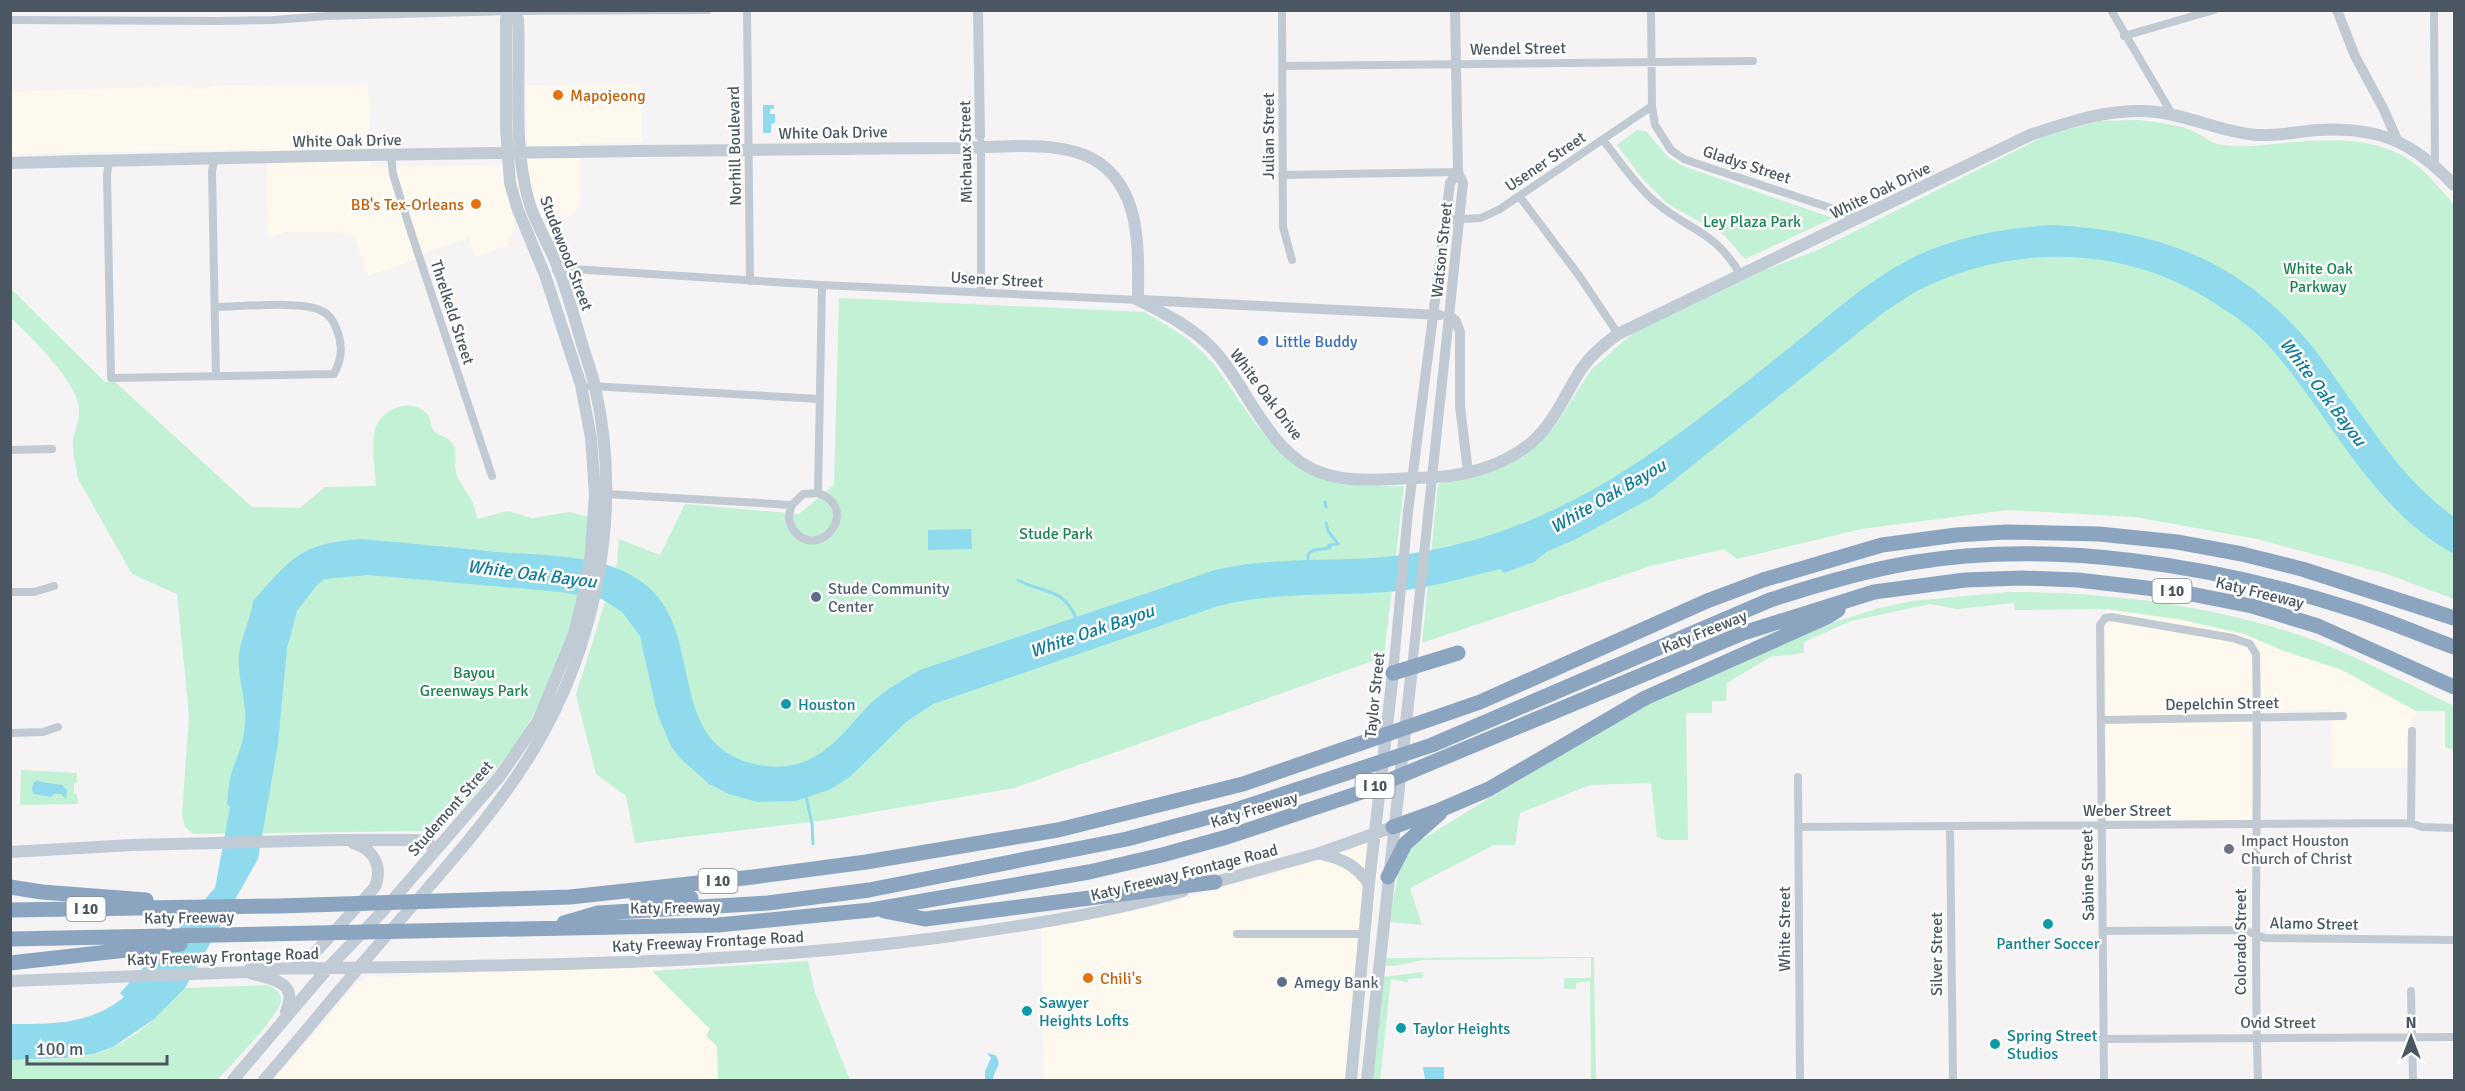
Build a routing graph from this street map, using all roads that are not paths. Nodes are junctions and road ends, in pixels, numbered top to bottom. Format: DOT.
graph roads {
  1 [pos="708,10"];
  2 [pos="747,10"];
  3 [pos="978,10"];
  4 [pos="1282,10"];
  5 [pos="1455,10"];
  6 [pos="1651,10"];
  7 [pos="2111,10"];
  8 [pos="2214,10"];
  9 [pos="2337,10"];
  10 [pos="2434,10"];
  11 [pos="512,11"];
  12 [pos="10,20"];
  13 [pos="2124,36"];
  14 [pos="1753,61"];
  15 [pos="1652,62"];
  16 [pos="1456,64"];
  17 [pos="1283,66"];
  18 [pos="1652,106"];
  19 [pos="2172,114"];
  20 [pos="1603,140"];
  21 [pos="981,142"];
  22 [pos="2398,142"];
  23 [pos="748,150"];
  24 [pos="514,154"];
  25 [pos="391,156"];
  26 [pos="214,159"];
  27 [pos="109,160"];
  28 [pos="10,163"];
  29 [pos="2435,165"];
  30 [pos="1458,172"];
  31 [pos="1282,175"];
  32 [pos="2454,185"];
  33 [pos="1520,197"];
  34 [pos="1862,218"];
  35 [pos="1446,220"];
  36 [pos="1460,221"];
  37 [pos="1292,260"];
  38 [pos="559,268"];
  39 [pos="1740,274"];
  40 [pos="545,275"];
  41 [pos="750,280"];
  42 [pos="822,285"];
  43 [pos="981,293"];
  44 [pos="1138,300"];
  45 [pos="1181,301"];
  46 [pos="216,307"];
  47 [pos="1434,314"];
  48 [pos="1449,315"];
  49 [pos="1178,321"];
  50 [pos="1618,334"];
  51 [pos="216,376"];
  52 [pos="581,386"];
  53 [pos="595,386"];
  54 [pos="820,399"];
  55 [pos="52,449"];
  56 [pos="10,450"];
  57 [pos="1468,472"];
  58 [pos="492,476"];
  59 [pos="818,493"];
  60 [pos="602,502"];
  61 [pos="792,505"];
  62 [pos="54,586"];
  63 [pos="10,592"];
  64 [pos="1856,598"];
  65 [pos="2454,618"];
  66 [pos="2100,634"];
  67 [pos="2454,647"];
  68 [pos="1458,653"];
  69 [pos="1412,661"];
  70 [pos="1394,666"];
  71 [pos="567,668"];
  72 [pos="2454,687"];
  73 [pos="2343,716"];
  74 [pos="2256,717"];
  75 [pos="2101,720"];
  76 [pos="58,727"];
  77 [pos="2412,731"];
  78 [pos="10,733"];
  79 [pos="1798,777"];
  80 [pos="1448,807"];
  81 [pos="1394,823"];
  82 [pos="2411,823"];
  83 [pos="2255,824"];
  84 [pos="2102,825"];
  85 [pos="1950,826"];
  86 [pos="1798,827"];
  87 [pos="2454,828"];
  88 [pos="1376,831"];
  89 [pos="339,840"];
  90 [pos="436,849"];
  91 [pos="10,852"];
  92 [pos="1320,854"];
  93 [pos="439,874"];
  94 [pos="1388,877"];
  95 [pos="1215,882"];
  96 [pos="1369,884"];
  97 [pos="868,886"];
  98 [pos="10,888"];
  99 [pos="570,897"];
  100 [pos="162,908"];
  101 [pos="10,910"];
  102 [pos="873,910"];
  103 [pos="547,928"];
  104 [pos="2103,931"];
  105 [pos="272,934"];
  106 [pos="1237,934"];
  107 [pos="1364,934"];
  108 [pos="2255,935"];
  109 [pos="10,939"];
  110 [pos="2454,940"];
  111 [pos="10,963"];
  112 [pos="328,968"];
  113 [pos="358,968"];
  114 [pos="291,969"];
  115 [pos="246,972"];
  116 [pos="10,981"];
  117 [pos="2411,991"];
  118 [pos="283,1020"];
  119 [pos="2413,1037"];
  120 [pos="2454,1037"];
  121 [pos="2256,1038"];
  122 [pos="1354,1039"];
  123 [pos="1371,1039"];
  124 [pos="2102,1039"];
  125 [pos="233,1080"];
  126 [pos="264,1080"];
  127 [pos="1351,1080"];
  128 [pos="1367,1080"];
  129 [pos="1800,1080"];
  130 [pos="1953,1080"];
  131 [pos="2104,1080"];
  132 [pos="2258,1080"];
  133 [pos="2413,1080"];
  1 -- 11 [label="street"];
  2 -- 23 [label="street, Norhill Boulevard"];
  3 -- 21 [label="street, Michaux Street"];
  4 -- 17 [label="street, Julian Street"];
  5 -- 16 [label="street, Watson Street"];
  6 -- 15 [label="street, Gladys Street"];
  7 -- 13 [label="street"];
  8 -- 13 [label="street"];
  9 -- 22 [label="street"];
  10 -- 29 [label="street"];
  11 -- 12 [label="street"];
  11 -- 24 [label="main road, Studewood Street"];
  13 -- 19 [label="street"];
  14 -- 15 [label="street, Wendel Street"];
  15 -- 16 [label="street, Wendel Street"];
  15 -- 18 [label="street, Gladys Street"];
  16 -- 17 [label="street, Wendel Street"];
  16 -- 30 [label="street, Watson Street"];
  17 -- 31 [label="street, Julian Street"];
  18 -- 20 [label="street, Usener Street"];
  18 -- 34 [label="street, Gladys Street"];
  19 -- 22 [label="main road, White Oak Drive"];
  19 -- 34 [label="main road, White Oak Drive"];
  20 -- 33 [label="street, Usener Street"];
  20 -- 39 [label="street"];
  21 -- 23 [label="main road, White Oak Drive"];
  21 -- 43 [label="street, Michaux Street"];
  21 -- 44 [label="main road, White Oak Drive"];
  22 -- 29 [label="main road, White Oak Drive"];
  23 -- 24 [label="main road, White Oak Drive"];
  23 -- 41 [label="street, Norhill Boulevard"];
  24 -- 25 [label="main road, White Oak Drive"];
  24 -- 38 [label="main road, Studewood Street"];
  24 -- 40 [label="main road, Studewood Street"];
  25 -- 26 [label="main road, White Oak Drive"];
  25 -- 58 [label="street, Threlkeld Street"];
  26 -- 27 [label="main road, White Oak Drive"];
  26 -- 46 [label="street"];
  27 -- 28 [label="main road, White Oak Drive"];
  27 -- 51 [label="street"];
  29 -- 32 [label="main road, White Oak Drive"];
  30 -- 31 [label="street"];
  30 -- 35 [label="street, Watson Street"];
  30 -- 36 [label="street, Watson Street"];
  31 -- 37 [label="street, Julian Street"];
  33 -- 36 [label="street, Usener Street"];
  33 -- 50 [label="street"];
  34 -- 39 [label="main road, White Oak Drive"];
  35 -- 36 [label="street, Usener Street"];
  35 -- 47 [label="street, Watson Street"];
  36 -- 48 [label="street, Watson Street"];
  38 -- 40 [label="street"];
  38 -- 41 [label="street, Usener Street"];
  38 -- 53 [label="main road, Studewood Street"];
  39 -- 50 [label="main road, White Oak Drive"];
  40 -- 52 [label="main road, Studewood Street"];
  41 -- 42 [label="street, Usener Street"];
  42 -- 43 [label="street, Usener Street"];
  42 -- 54 [label="street"];
  43 -- 44 [label="street, Usener Street"];
  44 -- 45 [label="street, Usener Street"];
  44 -- 49 [label="main road, White Oak Drive"];
  45 -- 47 [label="street, Usener Street"];
  45 -- 49 [label="street"];
  46 -- 51 [label="street"];
  46 -- 51 [label="street"];
  47 -- 48 [label="street, Usener Street"];
  47 -- 70 [label="street, Taylor Street"];
  48 -- 57 [label="street, Watson Street"];
  48 -- 69 [label="street, Taylor Street"];
  49 -- 57 [label="main road, White Oak Drive"];
  50 -- 57 [label="main road, White Oak Drive"];
  52 -- 53 [label="street"];
  52 -- 60 [label="main road, Studewood Street"];
  53 -- 54 [label="street"];
  53 -- 60 [label="main road, Studewood Street"];
  54 -- 59 [label="street"];
  55 -- 56 [label="street"];
  59 -- 61 [label="street"];
  59 -- 61 [label="street"];
  60 -- 61 [label="street"];
  60 -- 71 [label="main road, Studemont Street"];
  62 -- 63 [label="street"];
  64 -- 72 [label="highway, Katy Freeway / I 10"];
  64 -- 80 [label="highway"];
  64 -- 102 [label="highway, Katy Freeway / I 10"];
  65 -- 99 [label="highway, Katy Freeway / I 10"];
  66 -- 74 [label="street, Colorado Street"];
  66 -- 75 [label="street, Sabine Street"];
  67 -- 97 [label="highway"];
  68 -- 69 [label="highway"];
  69 -- 70 [label="highway"];
  69 -- 81 [label="main road, Taylor Street"];
  70 -- 88 [label="main road, Taylor Street"];
  71 -- 90 [label="main road, Studemont Street"];
  71 -- 93 [label="main road, Studemont Street"];
  73 -- 74 [label="street, Depelchin Street"];
  74 -- 75 [label="street, Depelchin Street"];
  74 -- 83 [label="street, Colorado Street"];
  75 -- 84 [label="street, Sabine Street"];
  76 -- 78 [label="street"];
  77 -- 82 [label="street"];
  79 -- 86 [label="street, White Street"];
  80 -- 81 [label="highway"];
  80 -- 94 [label="highway"];
  81 -- 88 [label="main road, Katy Freeway Frontage Road"];
  81 -- 94 [label="main road, Taylor Street"];
  82 -- 83 [label="street, Weber Street"];
  82 -- 87 [label="street, Weber Street"];
  83 -- 84 [label="street, Weber Street"];
  83 -- 108 [label="street, Colorado Street"];
  84 -- 85 [label="street, Weber Street"];
  84 -- 104 [label="street, Sabine Street"];
  85 -- 86 [label="street, Weber Street"];
  85 -- 130 [label="street, Silver Street"];
  86 -- 129 [label="street, White Street"];
  88 -- 92 [label="main road, Katy Freeway Frontage Road"];
  88 -- 96 [label="main road, Taylor Street"];
  89 -- 90 [label="main road"];
  89 -- 91 [label="main road"];
  89 -- 114 [label="main road"];
  90 -- 93 [label="main road"];
  90 -- 112 [label="main road, Studemont Street"];
  92 -- 95 [label="main road, Katy Freeway Frontage Road"];
  92 -- 96 [label="main road"];
  93 -- 113 [label="main road, Studemont Street"];
  94 -- 123 [label="main road, Taylor Street"];
  95 -- 102 [label="highway"];
  95 -- 113 [label="main road, Katy Freeway Frontage Road"];
  96 -- 107 [label="main road, Taylor Street"];
  97 -- 99 [label="highway"];
  97 -- 103 [label="highway"];
  98 -- 100 [label="highway"];
  99 -- 100 [label="highway, Katy Freeway / I 10"];
  100 -- 101 [label="highway, Katy Freeway / I 10"];
  102 -- 103 [label="highway, Katy Freeway / I 10"];
  103 -- 105 [label="highway, Katy Freeway / I 10"];
  104 -- 108 [label="street, Alamo Street"];
  104 -- 124 [label="street, Sabine Street"];
  105 -- 109 [label="highway, Katy Freeway / I 10"];
  105 -- 111 [label="highway"];
  106 -- 107 [label="street"];
  107 -- 122 [label="main road, Taylor Street"];
  108 -- 110 [label="street, Alamo Street"];
  108 -- 121 [label="street, Colorado Street"];
  112 -- 113 [label="main road, Katy Freeway Frontage Road"];
  112 -- 114 [label="main road, Katy Freeway Frontage Road"];
  112 -- 118 [label="main road, Studemont Street"];
  113 -- 126 [label="main road, Studemont Street"];
  114 -- 115 [label="main road, Katy Freeway Frontage Road"];
  115 -- 116 [label="main road, Katy Freeway Frontage Road"];
  115 -- 118 [label="main road"];
  117 -- 119 [label="street"];
  118 -- 125 [label="main road, Studemont Street"];
  119 -- 120 [label="street, Ovid Street"];
  119 -- 121 [label="street, Ovid Street"];
  119 -- 133 [label="street"];
  121 -- 124 [label="street, Ovid Street"];
  121 -- 132 [label="street, Colorado Street"];
  122 -- 123 [label="main road"];
  122 -- 127 [label="main road, Taylor Street"];
  123 -- 128 [label="main road, Taylor Street"];
  124 -- 131 [label="street, Sabine Street"];
}
